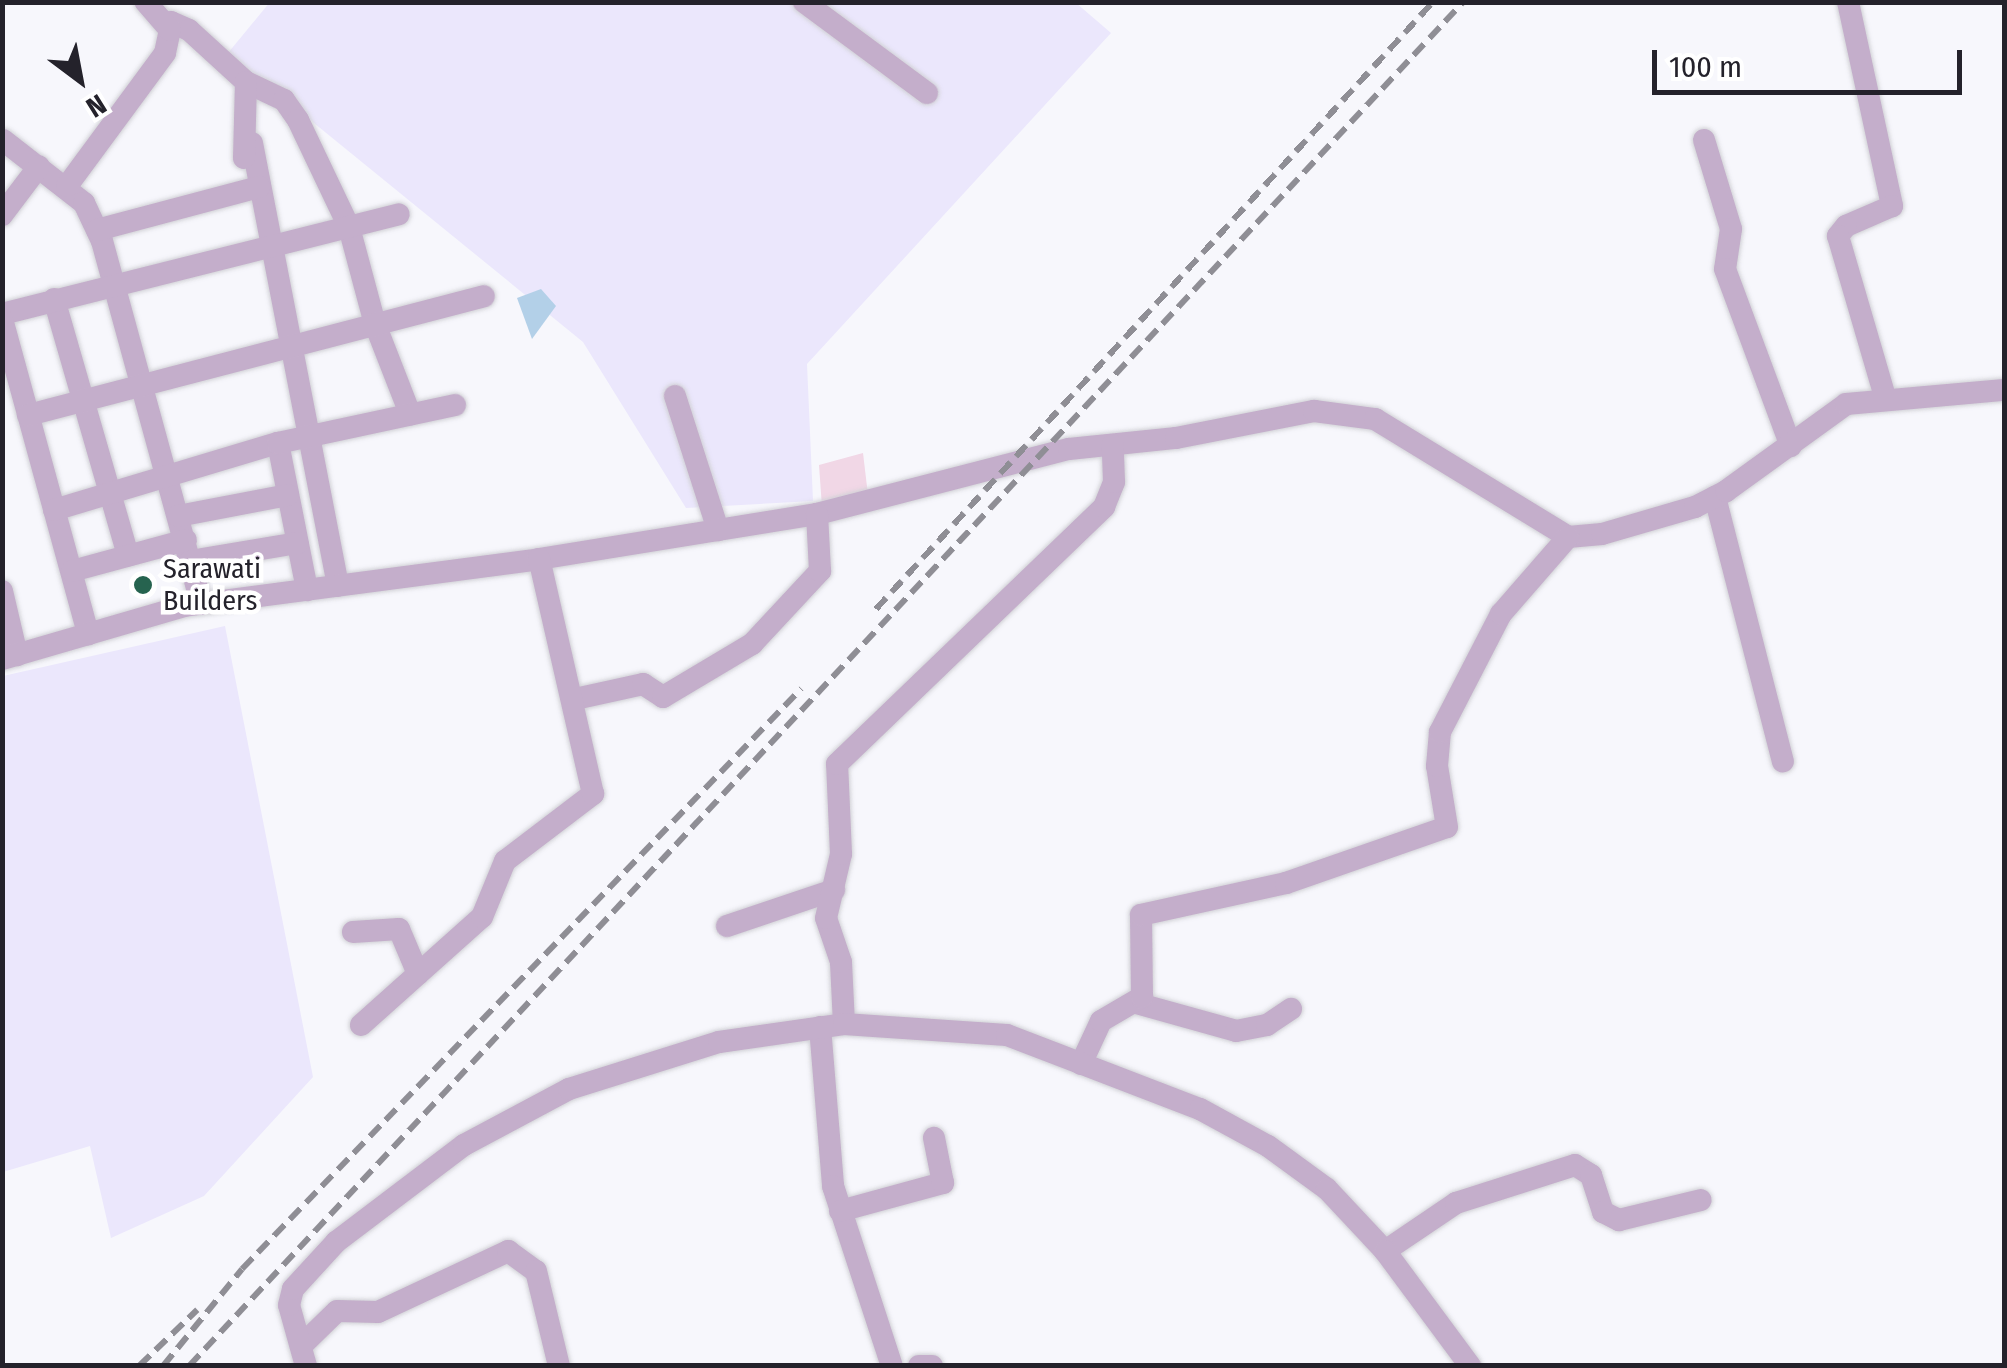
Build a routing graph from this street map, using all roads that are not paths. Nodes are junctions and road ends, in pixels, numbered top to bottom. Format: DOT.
graph roads {
  1 [pos="146,2"];
  2 [pos="804,2"];
  3 [pos="1848,2"];
  4 [pos="170,30"];
  5 [pos="246,82"];
  6 [pos="927,93"];
  7 [pos="2,140"];
  8 [pos="1704,140"];
  9 [pos="252,143"];
  10 [pos="39,166"];
  11 [pos="67,186"];
  12 [pos="252,188"];
  13 [pos="2,214"];
  14 [pos="400,214"];
  15 [pos="349,226"];
  16 [pos="97,230"];
  17 [pos="269,246"];
  18 [pos="112,283"];
  19 [pos="484,296"];
  20 [pos="54,300"];
  21 [pos="2,316"];
  22 [pos="375,324"];
  23 [pos="290,347"];
  24 [pos="7,350"];
  25 [pos="143,386"];
  26 [pos="12,390"];
  27 [pos="2004,390"];
  28 [pos="675,396"];
  29 [pos="1886,396"];
  30 [pos="86,400"];
  31 [pos="454,404"];
  32 [pos="410,414"];
  33 [pos="28,415"];
  34 [pos="310,436"];
  35 [pos="278,443"];
  36 [pos="1113,446"];
  37 [pos="1791,446"];
  38 [pos="167,475"];
  39 [pos="111,494"];
  40 [pos="288,495"];
  41 [pos="1715,497"];
  42 [pos="54,510"];
  43 [pos="818,514"];
  44 [pos="178,516"];
  45 [pos="718,530"];
  46 [pos="1568,537"];
  47 [pos="297,543"];
  48 [pos="188,551"];
  49 [pos="128,556"];
  50 [pos="539,560"];
  51 [pos="72,571"];
  52 [pos="338,586"];
  53 [pos="307,590"];
  54 [pos="2,591"];
  55 [pos="201,604"];
  56 [pos="88,634"];
  57 [pos="10,657"];
  58 [pos="575,700"];
  59 [pos="1783,761"];
  60 [pos="834,890"];
  61 [pos="727,926"];
  62 [pos="352,932"];
  63 [pos="418,974"];
  64 [pos="1136,1003"];
  65 [pos="1290,1009"];
  66 [pos="360,1025"];
  67 [pos="832,1025"];
  68 [pos="1081,1064"];
  69 [pos="934,1138"];
  70 [pos="1701,1200"];
  71 [pos="840,1211"];
  72 [pos="1386,1251"];
  73 [pos="303,1356"];
  74 [pos="559,1366"];
  75 [pos="892,1366"];
  76 [pos="920,1366"];
  77 [pos="932,1366"];
  78 [pos="1470,1366"];
  1 -- 4 [label="street"];
  2 -- 6 [label="street"];
  3 -- 29 [label="street"];
  4 -- 5 [label="street"];
  4 -- 11 [label="street"];
  5 -- 12 [label="street"];
  5 -- 15 [label="street"];
  7 -- 10 [label="street"];
  8 -- 37 [label="street"];
  9 -- 12 [label="street"];
  10 -- 11 [label="street"];
  10 -- 13 [label="street"];
  11 -- 16 [label="street"];
  12 -- 16 [label="street"];
  12 -- 17 [label="street"];
  14 -- 15 [label="street"];
  15 -- 17 [label="street"];
  15 -- 22 [label="street"];
  16 -- 18 [label="street"];
  17 -- 18 [label="street"];
  17 -- 23 [label="street"];
  18 -- 20 [label="street"];
  18 -- 25 [label="street"];
  19 -- 22 [label="street"];
  20 -- 21 [label="street"];
  20 -- 30 [label="street"];
  21 -- 24 [label="street"];
  22 -- 23 [label="street"];
  22 -- 32 [label="street"];
  23 -- 25 [label="street"];
  23 -- 34 [label="street"];
  24 -- 26 [label="street"];
  25 -- 30 [label="street"];
  25 -- 38 [label="street"];
  26 -- 33 [label="street"];
  27 -- 29 [label="street"];
  28 -- 45 [label="street"];
  29 -- 37 [label="street"];
  30 -- 33 [label="street"];
  30 -- 39 [label="street"];
  31 -- 32 [label="street"];
  32 -- 34 [label="street"];
  33 -- 42 [label="street"];
  34 -- 35 [label="street"];
  34 -- 52 [label="street"];
  35 -- 38 [label="street"];
  35 -- 40 [label="street"];
  36 -- 43 [label="street"];
  36 -- 46 [label="street"];
  36 -- 60 [label="street"];
  37 -- 41 [label="street"];
  38 -- 39 [label="street"];
  38 -- 44 [label="street"];
  39 -- 42 [label="street"];
  39 -- 49 [label="street"];
  40 -- 44 [label="street"];
  40 -- 47 [label="street"];
  41 -- 46 [label="street"];
  41 -- 59 [label="street"];
  42 -- 51 [label="street"];
  43 -- 45 [label="street"];
  43 -- 58 [label="street"];
  44 -- 48 [label="street"];
  45 -- 50 [label="street"];
  46 -- 64 [label="street"];
  47 -- 48 [label="street"];
  47 -- 53 [label="street"];
  48 -- 49 [label="street"];
  48 -- 55 [label="street"];
  49 -- 51 [label="street"];
  50 -- 52 [label="street"];
  50 -- 58 [label="street"];
  51 -- 56 [label="street"];
  52 -- 53 [label="street"];
  53 -- 55 [label="street"];
  54 -- 57 [label="street"];
  55 -- 56 [label="street"];
  56 -- 57 [label="street"];
  58 -- 63 [label="street"];
  60 -- 61 [label="street"];
  60 -- 67 [label="street"];
  62 -- 63 [label="street"];
  63 -- 66 [label="street"];
  64 -- 65 [label="street"];
  64 -- 68 [label="street"];
  67 -- 68 [label="street"];
  67 -- 71 [label="street"];
  67 -- 73 [label="street"];
  68 -- 72 [label="street"];
  69 -- 71 [label="street"];
  70 -- 72 [label="street"];
  71 -- 75 [label="street"];
  72 -- 78 [label="street"];
  73 -- 74 [label="street"];
  76 -- 77 [label="street"];
}
